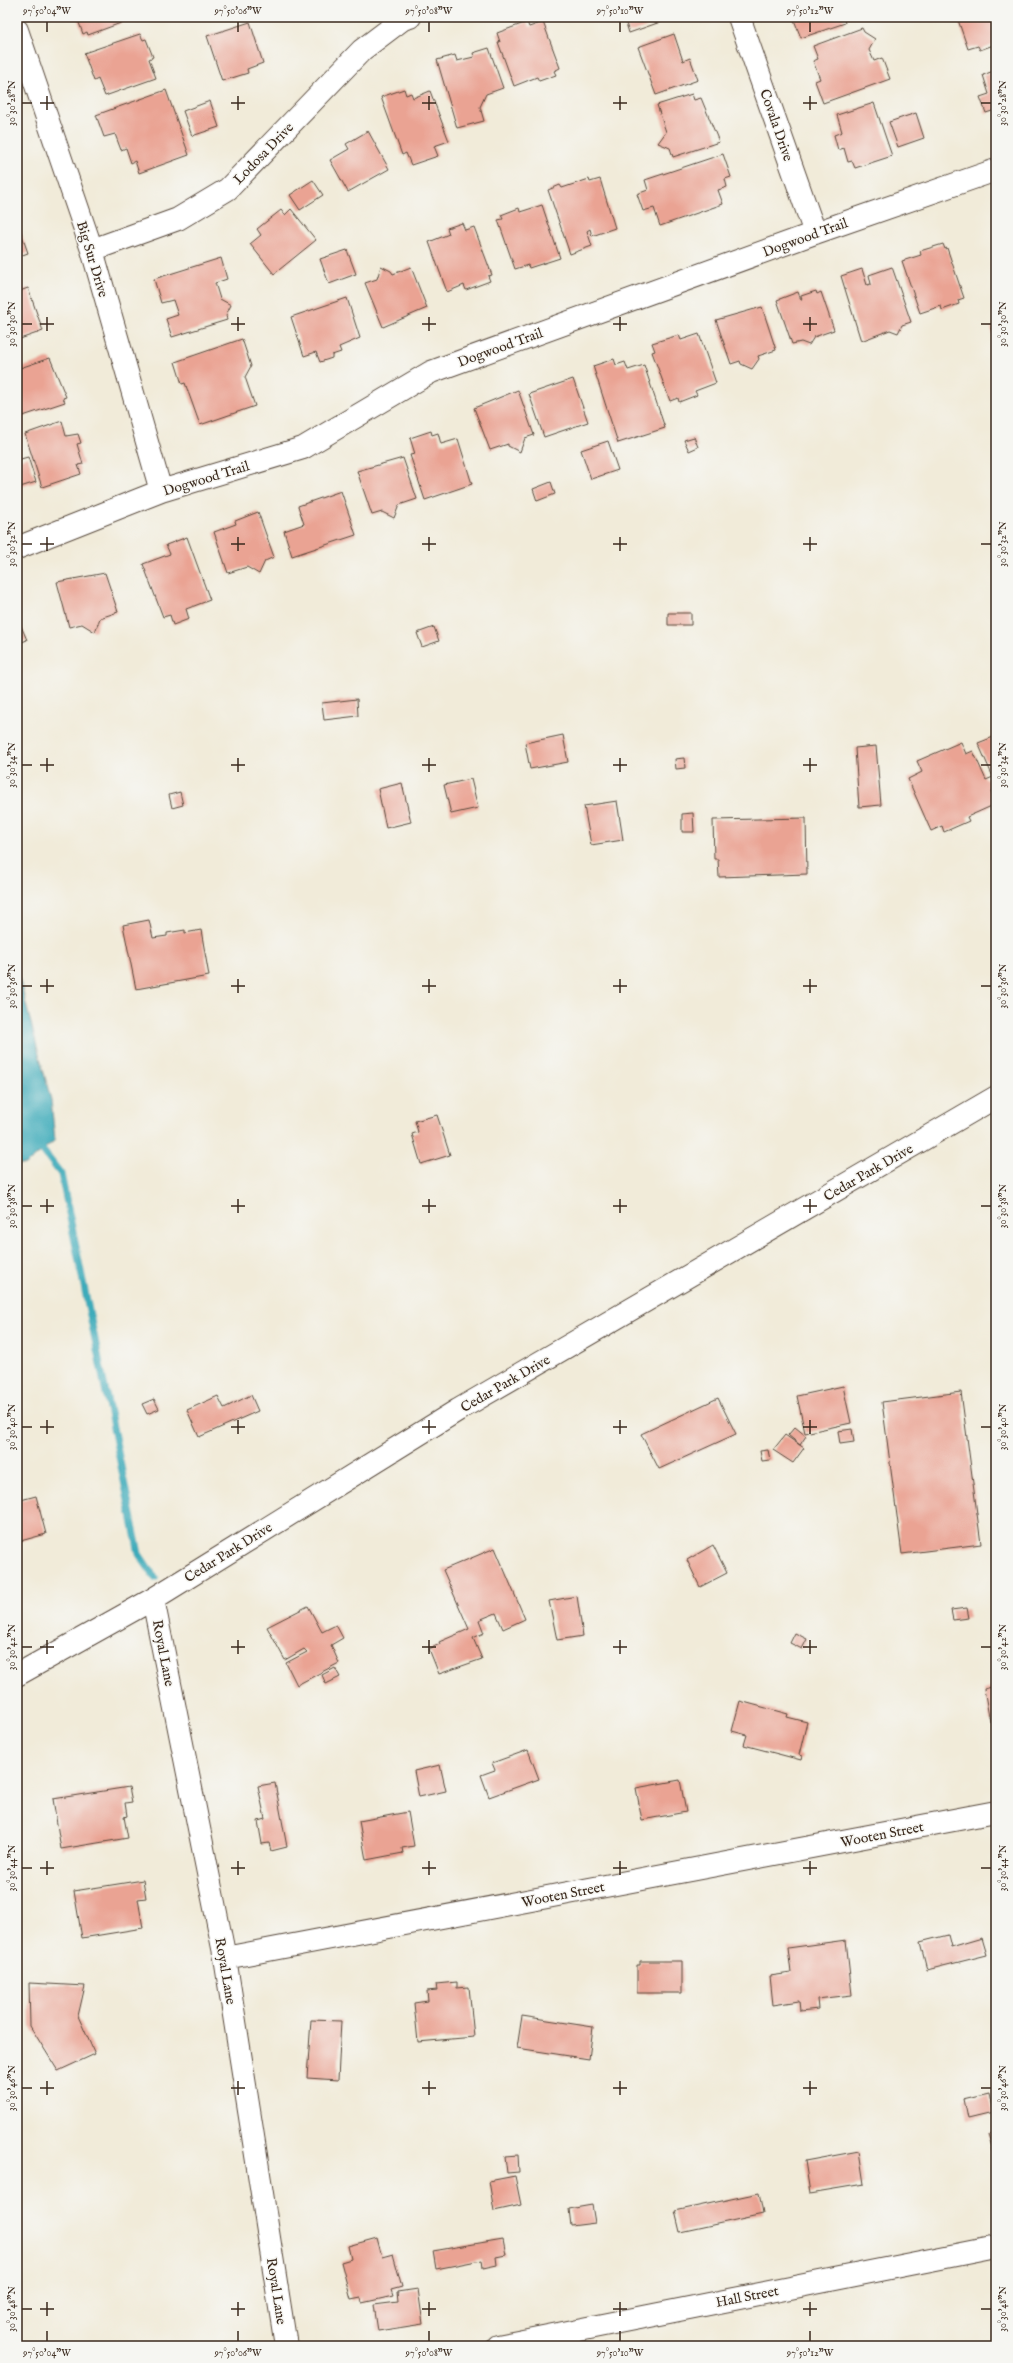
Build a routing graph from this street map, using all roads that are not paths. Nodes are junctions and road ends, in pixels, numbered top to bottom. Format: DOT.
graph roads {
  1 [pos="410,17"];
  2 [pos="739,17"];
  3 [pos="17,30"];
  4 [pos="996,170"];
  5 [pos="815,233"];
  6 [pos="92,250"];
  7 [pos="161,491"];
  8 [pos="17,548"];
  9 [pos="996,1097"];
  10 [pos="153,1599"];
  11 [pos="17,1674"];
  12 [pos="996,1812"];
  13 [pos="225,1958"];
  14 [pos="996,2247"];
  15 [pos="286,2346"];
  16 [pos="498,2346"];
  1 -- 6 [label="street, Lodosa Drive"];
  2 -- 5 [label="street, Covala Drive"];
  3 -- 6 [label="street, Big Sur Drive"];
  4 -- 5 [label="street, Dogwood Trail"];
  5 -- 7 [label="street, Dogwood Trail"];
  6 -- 7 [label="street, Big Sur Drive"];
  7 -- 8 [label="street, Dogwood Trail"];
  9 -- 10 [label="street, Cedar Park Drive"];
  10 -- 11 [label="street, Cedar Park Drive"];
  10 -- 13 [label="street, Royal Lane"];
  12 -- 13 [label="street, Wooten Street"];
  13 -- 15 [label="street, Royal Lane"];
  14 -- 16 [label="street, Hall Street"];
}
